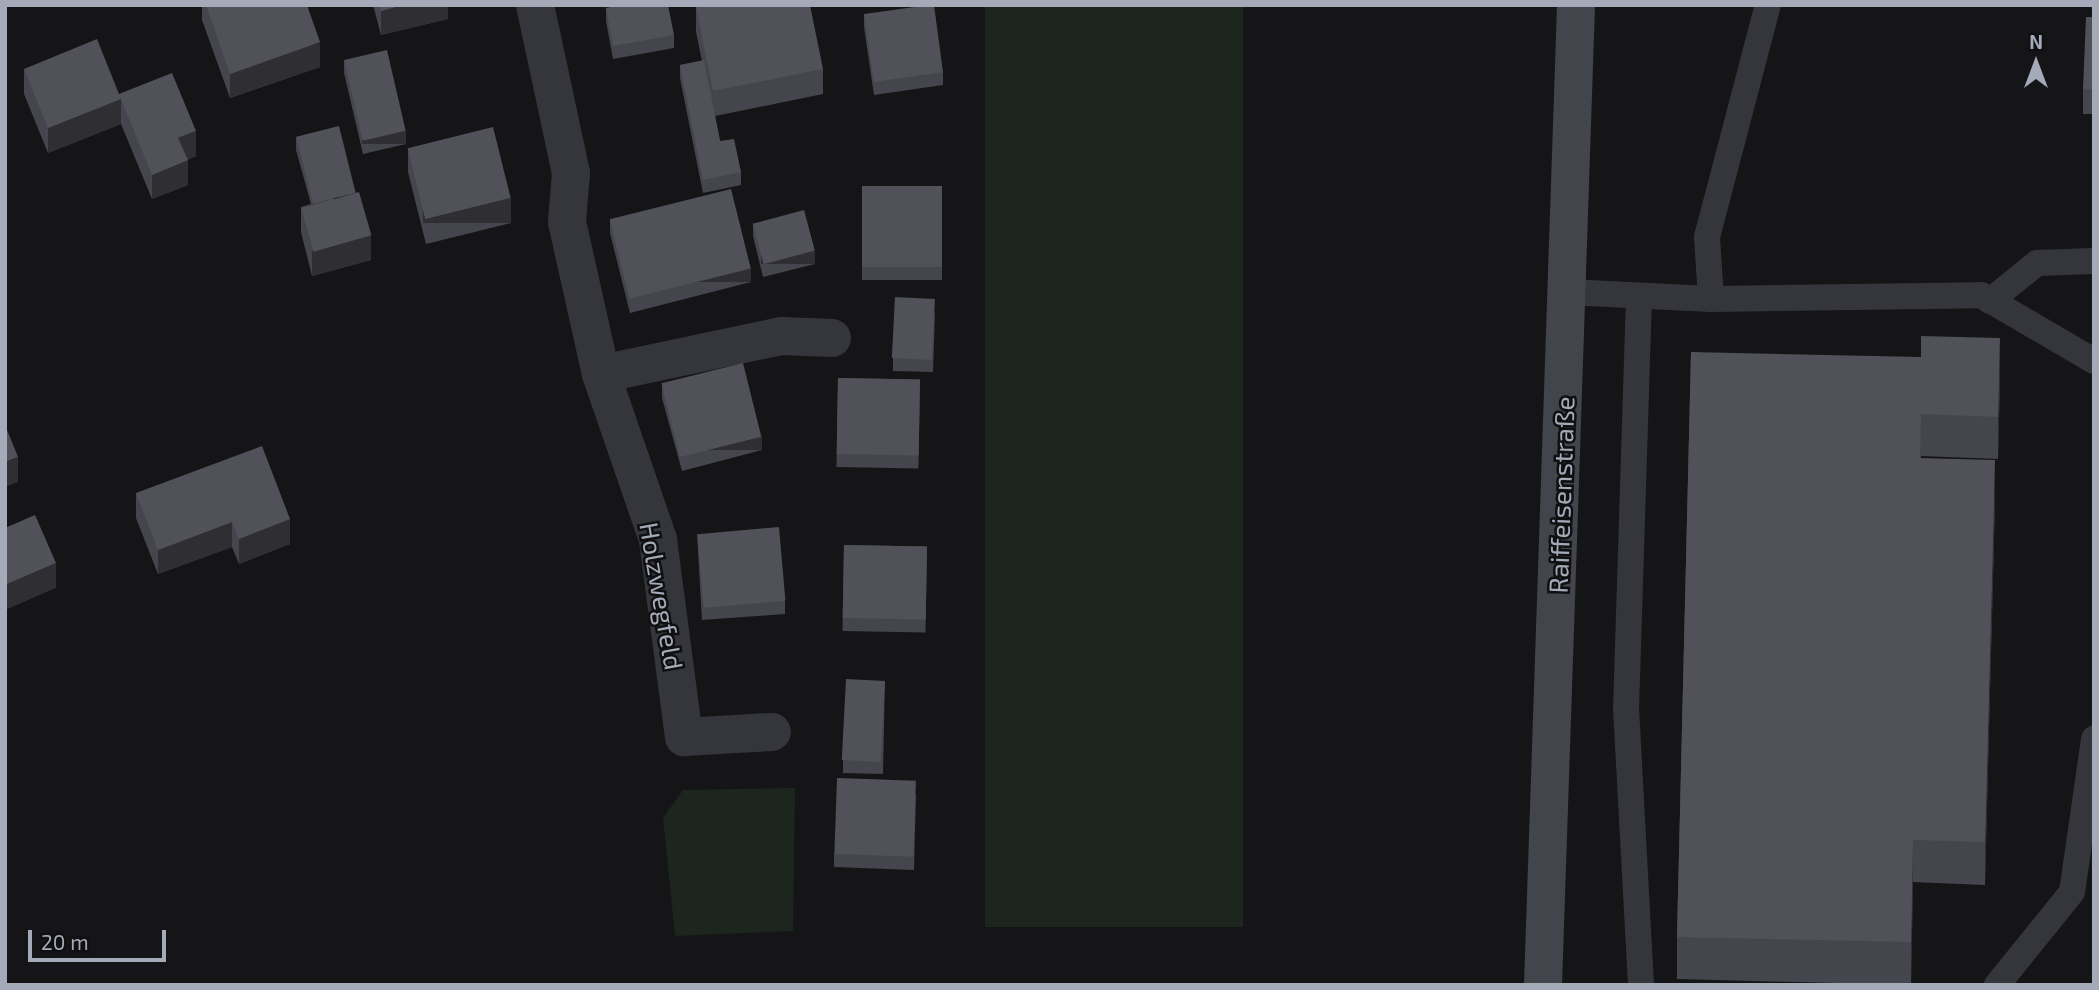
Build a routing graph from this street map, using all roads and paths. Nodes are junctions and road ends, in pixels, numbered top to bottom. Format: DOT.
graph roads {
  1 [pos="535,5"];
  2 [pos="1576,5"];
  3 [pos="1768,5"];
  4 [pos="2094,261"];
  5 [pos="1568,292"];
  6 [pos="1639,296"];
  7 [pos="1711,299"];
  8 [pos="1990,301"];
  9 [pos="831,338"];
  10 [pos="2094,361"];
  11 [pos="601,374"];
  12 [pos="772,732"];
  13 [pos="2094,739"];
  14 [pos="1543,985"];
  15 [pos="1641,985"];
  16 [pos="1997,985"];
  1 -- 11 [label="street, Holzwegfeld"];
  2 -- 5 [label="street, Raiffeisenstraße"];
  3 -- 7 [label="lane"];
  4 -- 8 [label="lane"];
  5 -- 6 [label="lane"];
  5 -- 14 [label="street, Raiffeisenstraße"];
  6 -- 7 [label="lane"];
  6 -- 15 [label="lane"];
  7 -- 8 [label="lane"];
  8 -- 10 [label="lane"];
  9 -- 11 [label="street"];
  11 -- 12 [label="street, Holzwegfeld"];
  13 -- 16 [label="lane"];
}
